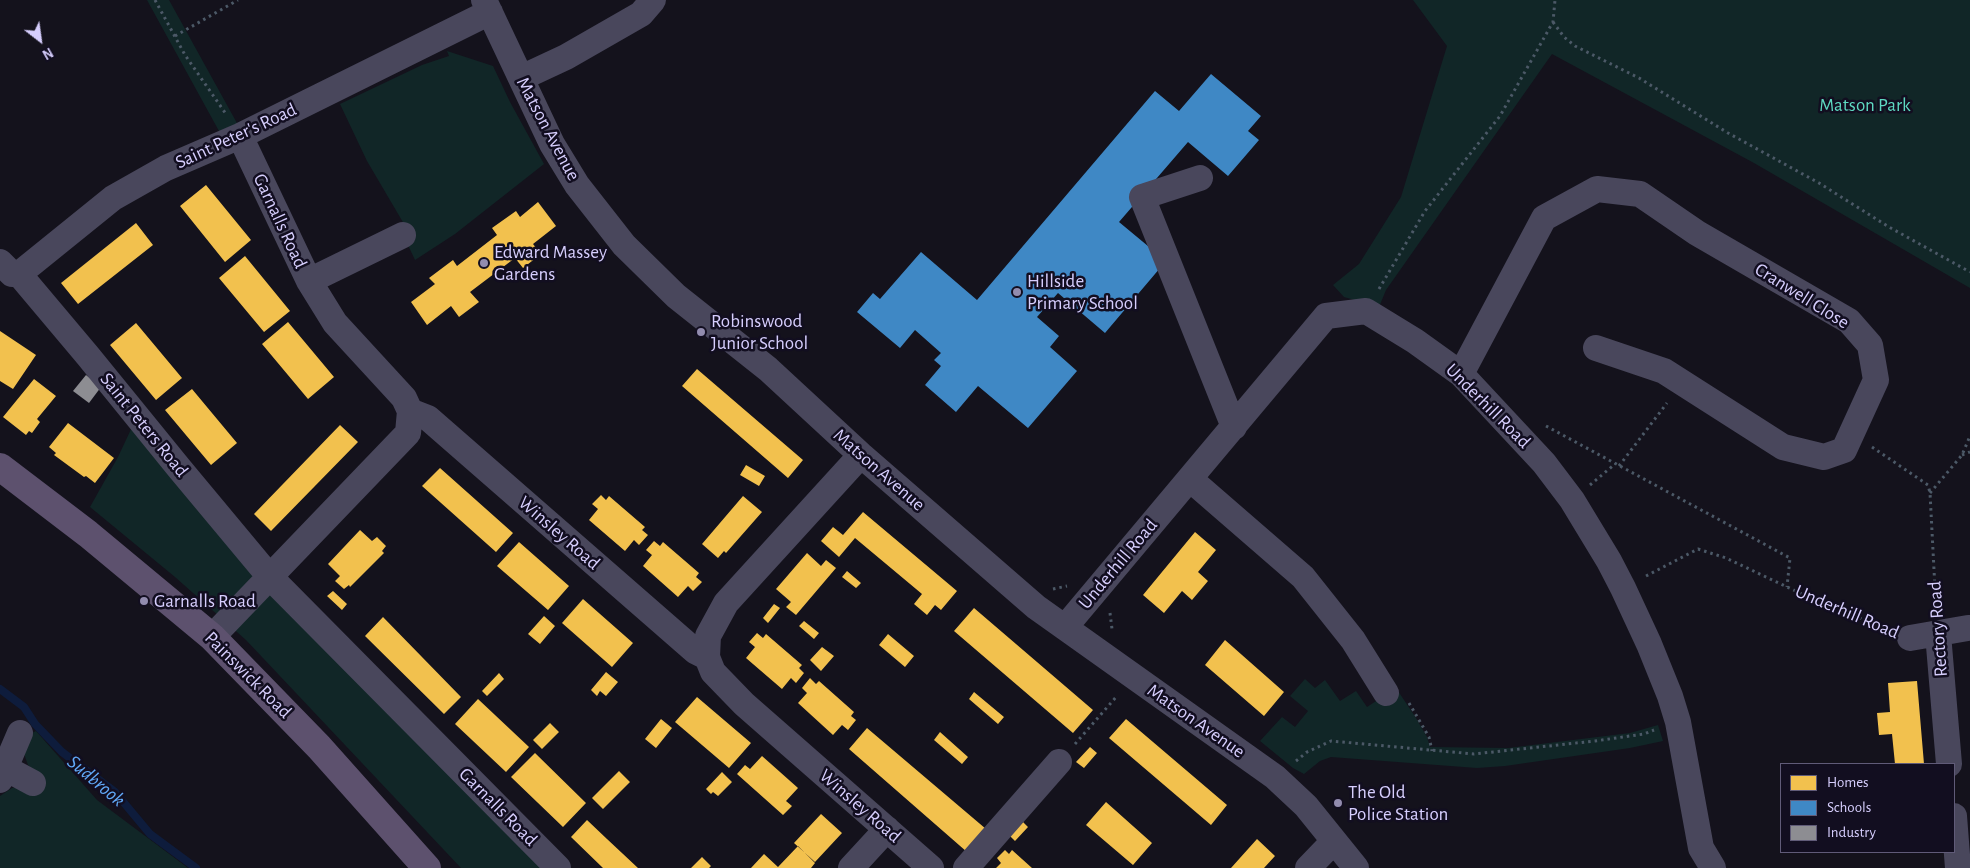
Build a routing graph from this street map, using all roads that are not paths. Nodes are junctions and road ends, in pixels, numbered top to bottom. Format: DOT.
graph roads {
  1 [pos="653,0"];
  2 [pos="487,6"];
  3 [pos="521,78"];
  4 [pos="240,136"];
  5 [pos="1200,178"];
  6 [pos="402,235"];
  7 [pos="9,268"];
  8 [pos="309,281"];
  9 [pos="1596,348"];
  10 [pos="1461,374"];
  11 [pos="410,411"];
  12 [pos="1234,427"];
  13 [pos="861,455"];
  14 [pos="0,467"];
  15 [pos="1190,479"];
  16 [pos="269,576"];
  17 [pos="1066,626"];
  18 [pos="1968,628"];
  19 [pos="1938,634"];
  20 [pos="212,637"];
  21 [pos="1910,638"];
  22 [pos="707,657"];
  23 [pos="1386,693"];
  24 [pos="20,733"];
  25 [pos="1059,762"];
  26 [pos="1949,763"];
  27 [pos="3,774"];
  28 [pos="33,782"];
  29 [pos="1955,829"];
  30 [pos="886,830"];
  31 [pos="1334,841"];
  32 [pos="427,868"];
  33 [pos="558,868"];
  34 [pos="851,868"];
  35 [pos="931,868"];
  36 [pos="966,868"];
  37 [pos="1308,868"];
  38 [pos="1356,868"];
  39 [pos="1713,868"];
  40 [pos="1958,868"];
  1 -- 3 [label="street"];
  2 -- 3 [label="street, Matson Avenue"];
  2 -- 4 [label="street, Saint Peter's Road"];
  3 -- 13 [label="street, Matson Avenue"];
  4 -- 7 [label="street, Saint Peter's Road"];
  4 -- 8 [label="street, Garnalls Road"];
  5 -- 12 [label="street"];
  6 -- 8 [label="street"];
  7 -- 16 [label="street, Saint Peters Road"];
  8 -- 11 [label="street, Garnalls Road"];
  9 -- 10 [label="street, Cranwell Close"];
  10 -- 12 [label="street, Underhill Road"];
  10 -- 39 [label="street, Underhill Road"];
  11 -- 16 [label="street"];
  11 -- 22 [label="street, Winsley Road"];
  12 -- 15 [label="street, Underhill Road"];
  13 -- 17 [label="street, Matson Avenue"];
  13 -- 22 [label="street"];
  14 -- 20 [label="main road, Painswick Road"];
  15 -- 17 [label="street, Underhill Road"];
  15 -- 23 [label="street"];
  16 -- 20 [label="street"];
  16 -- 33 [label="street, Garnalls Road"];
  17 -- 31 [label="street, Matson Avenue"];
  18 -- 19 [label="street"];
  19 -- 21 [label="street"];
  19 -- 26 [label="street, Rectory Road"];
  20 -- 32 [label="main road, Painswick Road"];
  22 -- 30 [label="street, Winsley Road"];
  24 -- 27 [label="street"];
  25 -- 36 [label="street"];
  27 -- 28 [label="street"];
  29 -- 40 [label="street"];
  30 -- 34 [label="street"];
  30 -- 35 [label="street, Winsley Road"];
  31 -- 37 [label="street"];
  31 -- 38 [label="street, Matson Avenue"];
}
